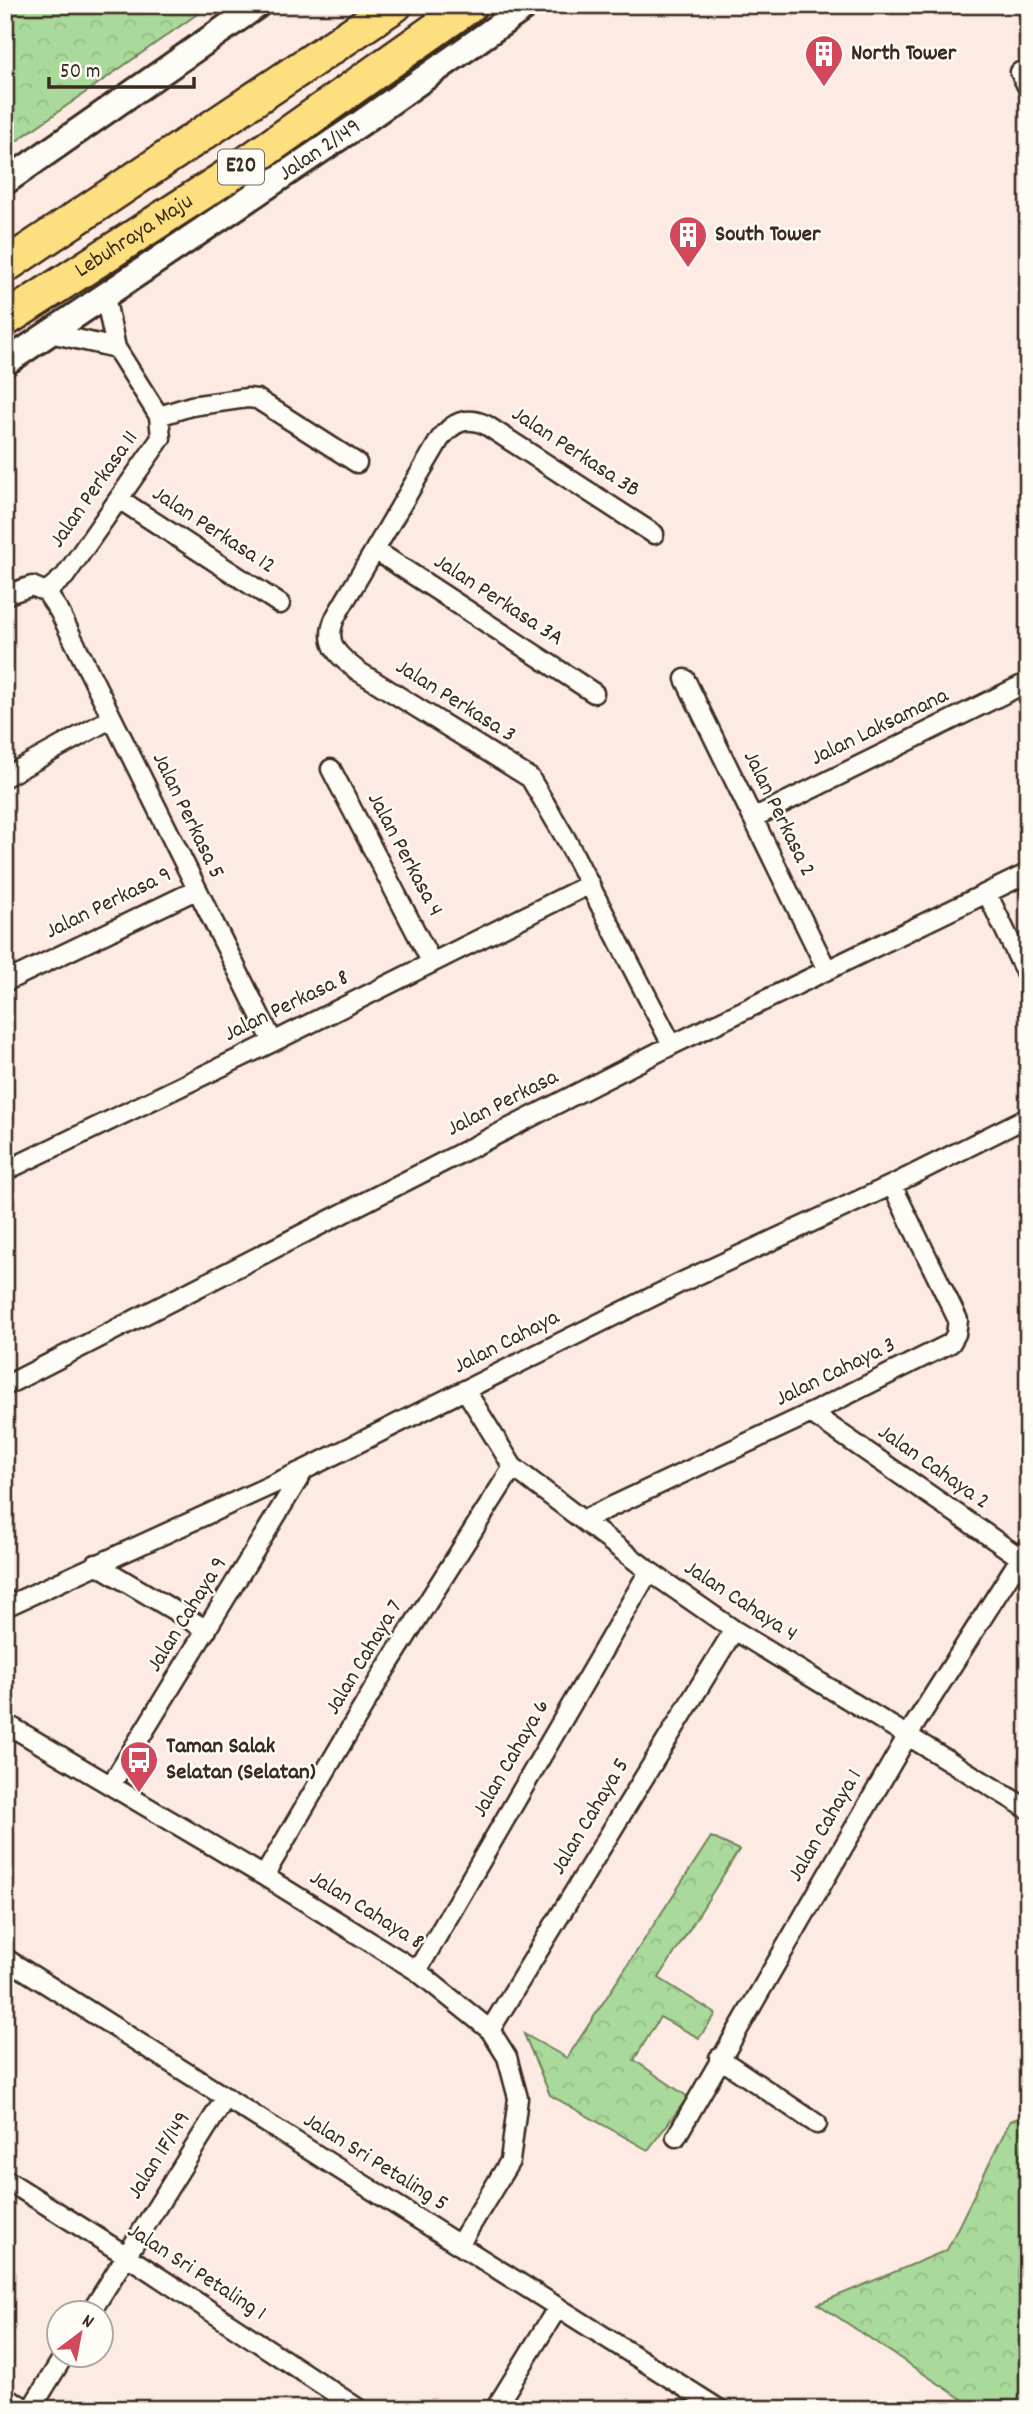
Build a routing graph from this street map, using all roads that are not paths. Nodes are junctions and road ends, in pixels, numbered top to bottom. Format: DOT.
graph roads {
  1 [pos="258,5"];
  2 [pos="395,5"];
  3 [pos="470,5"];
  4 [pos="528,5"];
  5 [pos="5,182"];
  6 [pos="5,267"];
  7 [pos="105,296"];
  8 [pos="5,320"];
  9 [pos="50,333"];
  10 [pos="116,348"];
  11 [pos="5,363"];
  12 [pos="159,416"];
  13 [pos="467,420"];
  14 [pos="358,463"];
  15 [pos="119,499"];
  16 [pos="654,534"];
  17 [pos="375,550"];
  18 [pos="46,592"];
  19 [pos="5,595"];
  20 [pos="280,604"];
  21 [pos="685,680"];
  22 [pos="1028,682"];
  23 [pos="594,692"];
  24 [pos="112,718"];
  25 [pos="331,769"];
  26 [pos="5,778"];
  27 [pos="753,818"];
  28 [pos="1028,873"];
  29 [pos="590,884"];
  30 [pos="196,890"];
  31 [pos="987,893"];
  32 [pos="432,963"];
  33 [pos="827,970"];
  34 [pos="1028,978"];
  35 [pos="5,982"];
  36 [pos="273,1042"];
  37 [pos="672,1045"];
  38 [pos="1028,1117"];
  39 [pos="5,1171"];
  40 [pos="892,1185"];
  41 [pos="5,1386"];
  42 [pos="466,1391"];
  43 [pos="811,1413"];
  44 [pos="513,1468"];
  45 [pos="304,1470"];
  46 [pos="583,1520"];
  47 [pos="1025,1555"];
  48 [pos="96,1564"];
  49 [pos="649,1570"];
  50 [pos="5,1607"];
  51 [pos="207,1630"];
  52 [pos="734,1630"];
  53 [pos="5,1723"];
  54 [pos="908,1735"];
  55 [pos="111,1785"];
  56 [pos="1028,1809"];
  57 [pos="264,1876"];
  58 [pos="5,1958"];
  59 [pos="417,1971"];
  60 [pos="490,2030"];
  61 [pos="719,2058"];
  62 [pos="226,2097"];
  63 [pos="817,2124"];
  64 [pos="676,2137"];
  65 [pos="5,2179"];
  66 [pos="459,2245"];
  67 [pos="127,2256"];
  68 [pos="101,2298"];
  69 [pos="558,2307"];
  70 [pos="56,2368"];
  71 [pos="5,2396"];
  72 [pos="28,2409"];
  73 [pos="359,2409"];
  74 [pos="495,2409"];
  75 [pos="719,2409"];
  1 -- 5 [label="main road"];
  2 -- 6 [label="highway, Lebuhraya Maju / E20"];
  3 -- 8 [label="highway, Lebuhraya Maju / E20"];
  4 -- 7 [label="main road, Jalan 2/149"];
  7 -- 9 [label="main road, Jalan 2/149"];
  7 -- 10 [label="street"];
  9 -- 10 [label="street"];
  9 -- 11 [label="main road, Jalan 2/149"];
  10 -- 12 [label="street"];
  12 -- 14 [label="street, Jalan Perkasa 11"];
  12 -- 15 [label="street, Jalan Perkasa 11"];
  13 -- 16 [label="street, Jalan Perkasa 3B"];
  13 -- 17 [label="street, Jalan Perkasa 3"];
  15 -- 18 [label="street, Jalan Perkasa 11"];
  15 -- 20 [label="street, Jalan Perkasa 12"];
  17 -- 23 [label="street, Jalan Perkasa 3A"];
  17 -- 29 [label="street, Jalan Perkasa 3"];
  18 -- 19 [label="street"];
  18 -- 24 [label="street, Jalan Perkasa 5"];
  21 -- 27 [label="street, Jalan Perkasa 2"];
  22 -- 27 [label="street, Jalan Laksamana"];
  24 -- 26 [label="street"];
  24 -- 30 [label="street, Jalan Perkasa 5"];
  25 -- 32 [label="street, Jalan Perkasa 4"];
  27 -- 33 [label="street, Jalan Perkasa 2"];
  28 -- 31 [label="street, Jalan Perkasa"];
  29 -- 32 [label="street, Jalan Perkasa 8"];
  29 -- 37 [label="street, Jalan Perkasa 3"];
  30 -- 35 [label="street, Jalan Perkasa 9"];
  30 -- 36 [label="street, Jalan Perkasa 5"];
  31 -- 33 [label="street, Jalan Perkasa"];
  31 -- 34 [label="street"];
  32 -- 36 [label="street, Jalan Perkasa 8"];
  33 -- 37 [label="street, Jalan Perkasa"];
  36 -- 39 [label="street, Jalan Perkasa 8"];
  37 -- 41 [label="street, Jalan Perkasa"];
  38 -- 40 [label="street, Jalan Cahaya"];
  40 -- 42 [label="street, Jalan Cahaya"];
  40 -- 43 [label="street, Jalan Cahaya 3"];
  42 -- 44 [label="street, Jalan Cahaya 4"];
  42 -- 45 [label="street, Jalan Cahaya"];
  43 -- 46 [label="street, Jalan Cahaya 3"];
  43 -- 47 [label="street, Jalan Cahaya 2"];
  44 -- 46 [label="street, Jalan Cahaya 4"];
  44 -- 57 [label="street, Jalan Cahaya 7"];
  45 -- 48 [label="street, Jalan Cahaya"];
  45 -- 51 [label="street, Jalan Cahaya 9"];
  46 -- 49 [label="street, Jalan Cahaya 4"];
  47 -- 54 [label="street, Jalan Cahaya 1"];
  48 -- 50 [label="street, Jalan Cahaya"];
  48 -- 51 [label="street"];
  49 -- 52 [label="street, Jalan Cahaya 4"];
  49 -- 59 [label="street, Jalan Cahaya 6"];
  51 -- 55 [label="street, Jalan Cahaya 9"];
  52 -- 54 [label="street, Jalan Cahaya 4"];
  52 -- 60 [label="street, Jalan Cahaya 5"];
  53 -- 55 [label="street, Jalan Cahaya 8"];
  54 -- 56 [label="street, Jalan Cahaya 4"];
  54 -- 61 [label="street, Jalan Cahaya 1"];
  55 -- 57 [label="street, Jalan Cahaya 8"];
  57 -- 59 [label="street, Jalan Cahaya 8"];
  58 -- 62 [label="street, Jalan Sri Petaling 5"];
  59 -- 60 [label="street, Jalan Cahaya 8"];
  60 -- 66 [label="street, Jalan Cahaya 8"];
  61 -- 63 [label="street"];
  61 -- 64 [label="street, Jalan Cahaya 1"];
  62 -- 66 [label="street, Jalan Sri Petaling 5"];
  62 -- 67 [label="street, Jalan 1F/149"];
  65 -- 67 [label="street, Jalan Sri Petaling 1"];
  66 -- 69 [label="street, Jalan Sri Petaling 5"];
  67 -- 68 [label="street, Jalan 1F/149"];
  67 -- 73 [label="street, Jalan Sri Petaling 1"];
  69 -- 74 [label="street"];
  69 -- 75 [label="street, Jalan Sri Petaling 5"];
  70 -- 72 [label="street"];
  71 -- 72 [label="street"];
}
